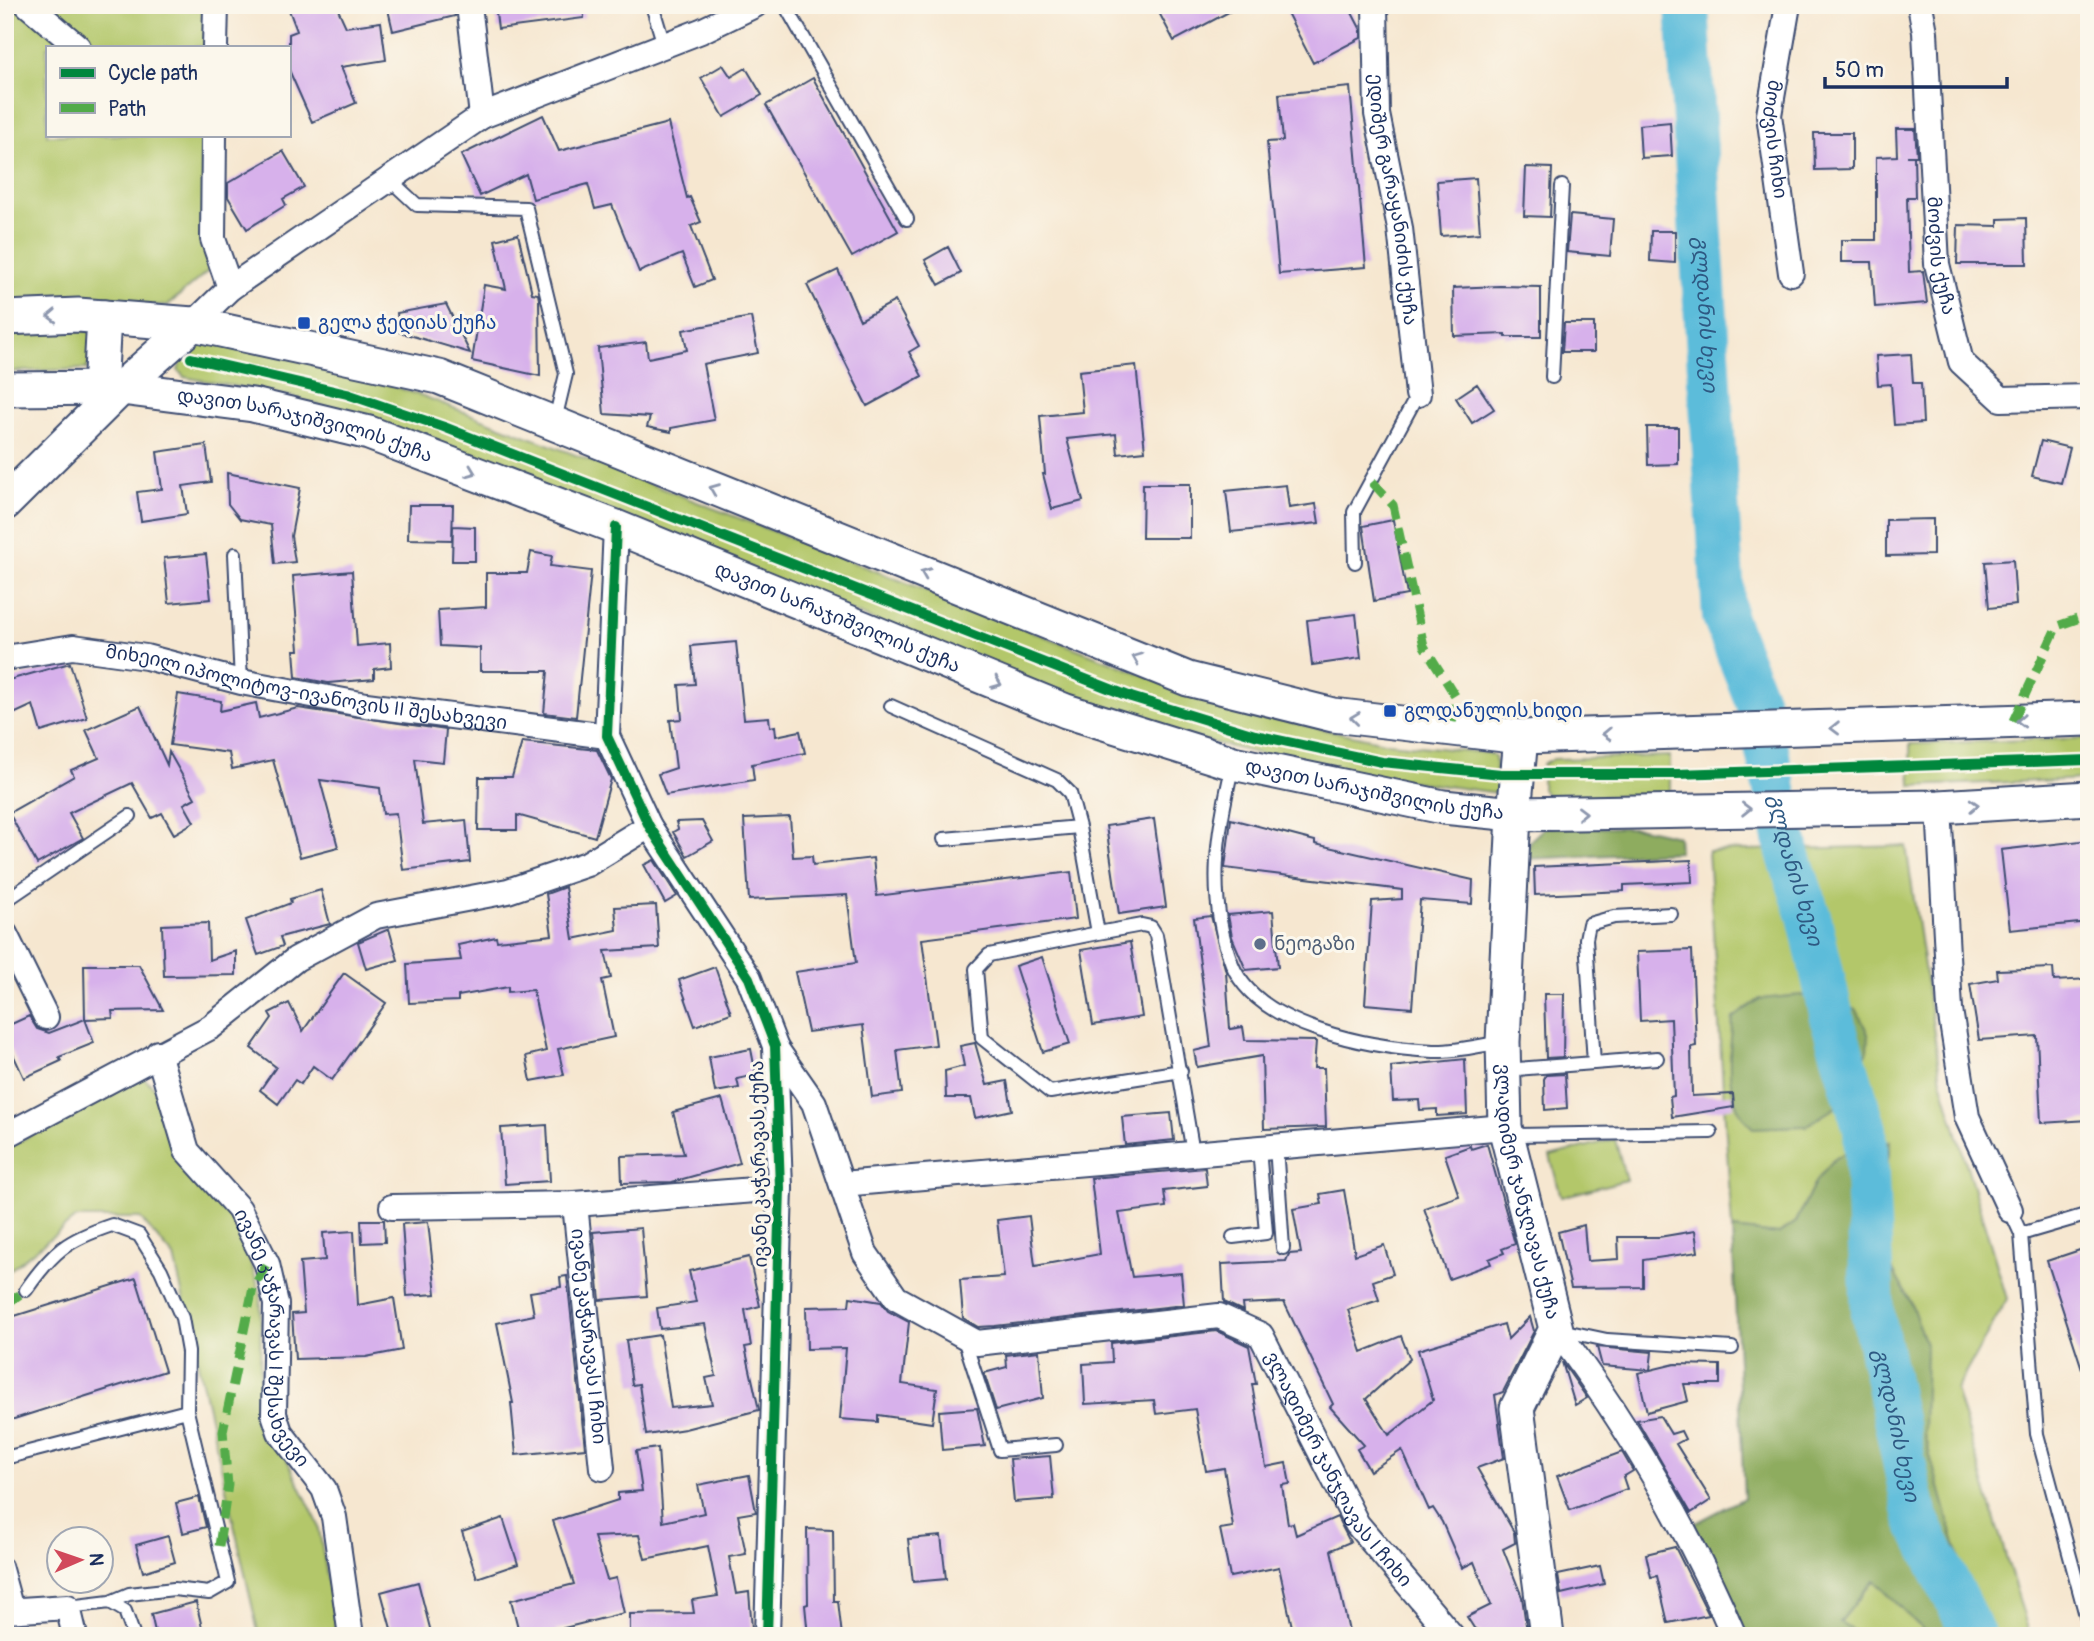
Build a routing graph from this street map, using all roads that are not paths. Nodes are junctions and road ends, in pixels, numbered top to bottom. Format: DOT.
graph roads {
  1 [pos="28,5"];
  2 [pos="216,5"];
  3 [pos="469,5"];
  4 [pos="652,5"];
  5 [pos="755,5"];
  6 [pos="785,5"];
  7 [pos="1375,5"];
  8 [pos="1788,5"];
  9 [pos="1920,5"];
  10 [pos="664,45"];
  11 [pos="77,46"];
  12 [pos="215,46"];
  13 [pos="482,116"];
  14 [pos="214,136"];
  15 [pos="388,178"];
  16 [pos="1562,186"];
  17 [pos="907,219"];
  18 [pos="1791,273"];
  19 [pos="230,288"];
  20 [pos="104,317"];
  21 [pos="5,318"];
  22 [pos="193,324"];
  23 [pos="1552,377"];
  24 [pos="5,389"];
  25 [pos="1418,394"];
  26 [pos="106,395"];
  27 [pos="2089,397"];
  28 [pos="554,424"];
  29 [pos="5,503"];
  30 [pos="616,527"];
  31 [pos="236,554"];
  32 [pos="1355,562"];
  33 [pos="5,658"];
  34 [pos="241,682"];
  35 [pos="891,706"];
  36 [pos="2089,719"];
  37 [pos="607,736"];
  38 [pos="1521,737"];
  39 [pos="1233,764"];
  40 [pos="2089,798"];
  41 [pos="1939,807"];
  42 [pos="1514,814"];
  43 [pos="130,816"];
  44 [pos="649,826"];
  45 [pos="1079,827"];
  46 [pos="944,839"];
  47 [pos="5,901"];
  48 [pos="1671,914"];
  49 [pos="1098,933"];
  50 [pos="5,934"];
  51 [pos="46,1017"];
  52 [pos="775,1046"];
  53 [pos="158,1053"];
  54 [pos="1503,1056"];
  55 [pos="1657,1058"];
  56 [pos="1594,1062"];
  57 [pos="1181,1071"];
  58 [pos="1506,1131"];
  59 [pos="1711,1132"];
  60 [pos="5,1136"];
  61 [pos="1267,1147"];
  62 [pos="1193,1153"];
  63 [pos="842,1184"];
  64 [pos="780,1188"];
  65 [pos="575,1204"];
  66 [pos="392,1207"];
  67 [pos="2010,1210"];
  68 [pos="2089,1214"];
  69 [pos="2021,1234"];
  70 [pos="1233,1237"];
  71 [pos="1283,1248"];
  72 [pos="26,1290"];
  73 [pos="1556,1329"];
  74 [pos="962,1335"];
  75 [pos="1732,1348"];
  76 [pos="187,1411"];
  77 [pos="1056,1445"];
  78 [pos="5,1458"];
  79 [pos="603,1468"];
  80 [pos="5,1565"];
  81 [pos="110,1602"];
  82 [pos="68,1608"];
  83 [pos="11,1610"];
  84 [pos="2089,1627"];
  85 [pos="75,1636"];
  86 [pos="134,1636"];
  87 [pos="351,1636"];
  88 [pos="767,1636"];
  89 [pos="1452,1636"];
  90 [pos="1547,1636"];
  91 [pos="1734,1636"];
  1 -- 11 [label="street"];
  2 -- 12 [label="street"];
  3 -- 13 [label="street"];
  4 -- 10 [label="lane"];
  5 -- 10 [label="street"];
  6 -- 17 [label="lane"];
  7 -- 25 [label="street, ედიშერ გარაყანიძის ქუჩა"];
  8 -- 18 [label="street, მოძვის ჩიხი"];
  9 -- 27 [label="street, მოძვის ქუჩა"];
  10 -- 13 [label="street"];
  13 -- 15 [label="street"];
  14 -- 19 [label="street"];
  15 -- 19 [label="street"];
  15 -- 28 [label="lane"];
  16 -- 23 [label="lane"];
  19 -- 22 [label="street"];
  20 -- 21 [label="main road, one-way"];
  20 -- 22 [label="main road"];
  20 -- 26 [label="main road"];
  22 -- 26 [label="main road"];
  22 -- 28 [label="main road"];
  24 -- 26 [label="main road, დავით სარაჯიშვილის ქუჩა"];
  25 -- 32 [label="lane"];
  26 -- 29 [label="main road"];
  26 -- 30 [label="main road, დავით სარაჯიშვილის ქუჩა, one-way"];
  38 -- 28 [label="main road, one-way"];
  30 -- 37 [label="street, ივანე კაჭარავას ქუჩა"];
  30 -- 39 [label="main road, დავით სარაჯიშვილის ქუჩა, one-way"];
  31 -- 34 [label="lane"];
  33 -- 34 [label="street, მიხეილ იპოლიტოვ-ივანოვის II შესახვევი"];
  34 -- 37 [label="street, მიხეილ იპოლიტოვ-ივანოვის II შესახვევი"];
  35 -- 45 [label="lane"];
  36 -- 38 [label="main road, one-way"];
  37 -- 44 [label="street, ივანე კაჭარავას ქუჩა"];
  38 -- 42 [label="main road, ვლადიმერ ჯანჯღავას ქუჩა"];
  39 -- 42 [label="main road, დავით სარაჯიშვილის ქუჩა"];
  39 -- 54 [label="lane"];
  41 -- 40 [label="main road, one-way"];
  42 -- 41 [label="main road, დავით სარაჯიშვილის ქუჩა, one-way"];
  41 -- 67 [label="street"];
  42 -- 54 [label="main road, ვლადიმერ ჯანჯღავას ქუჩა"];
  43 -- 47 [label="lane"];
  44 -- 52 [label="street, ივანე კაჭარავას ქუჩა"];
  44 -- 53 [label="street"];
  45 -- 46 [label="lane"];
  45 -- 49 [label="lane"];
  48 -- 56 [label="lane"];
  49 -- 57 [label="lane"];
  49 -- 57 [label="lane"];
  50 -- 51 [label="street"];
  52 -- 63 [label="street, ვლადიმერ ჯანჯღავას I ჩიხი"];
  52 -- 64 [label="street, ივანე კაჭარავას ქუჩა"];
  53 -- 60 [label="street"];
  53 -- 87 [label="street, ივანე კაჭარავას I შესახვევი"];
  54 -- 56 [label="lane"];
  54 -- 58 [label="main road, ვლადიმერ ჯანჯღავას ქუჩა"];
  55 -- 56 [label="lane"];
  57 -- 62 [label="lane"];
  58 -- 59 [label="lane"];
  58 -- 61 [label="street"];
  58 -- 73 [label="main road, ვლადიმერ ჯანჯღავას ქუჩა"];
  61 -- 62 [label="street"];
  61 -- 70 [label="lane"];
  61 -- 71 [label="lane"];
  62 -- 63 [label="street"];
  63 -- 74 [label="street, ვლადიმერ ჯანჯღავას I ჩიხი"];
  64 -- 65 [label="street, ივანე კაჭარავას I ჩიხი"];
  64 -- 88 [label="street, ივანე კაჭარავას ქუჩა"];
  65 -- 66 [label="street, ივანე კაჭარავას I ჩიხი"];
  65 -- 79 [label="street, ივანე კაჭარავას I ჩიხი"];
  67 -- 69 [label="lane"];
  68 -- 69 [label="lane"];
  69 -- 84 [label="lane"];
  72 -- 76 [label="lane"];
  73 -- 75 [label="lane"];
  73 -- 90 [label="main road, ვლადიმერ ჯანჯღავას ქუჩა"];
  73 -- 91 [label="street"];
  74 -- 77 [label="lane"];
  74 -- 89 [label="street, ვლადიმერ ჯანჯღავას I ჩიხი"];
  76 -- 78 [label="lane"];
  76 -- 81 [label="lane"];
  80 -- 83 [label="lane"];
  81 -- 82 [label="lane"];
  81 -- 86 [label="lane"];
  82 -- 83 [label="street"];
  82 -- 85 [label="street"];
}
